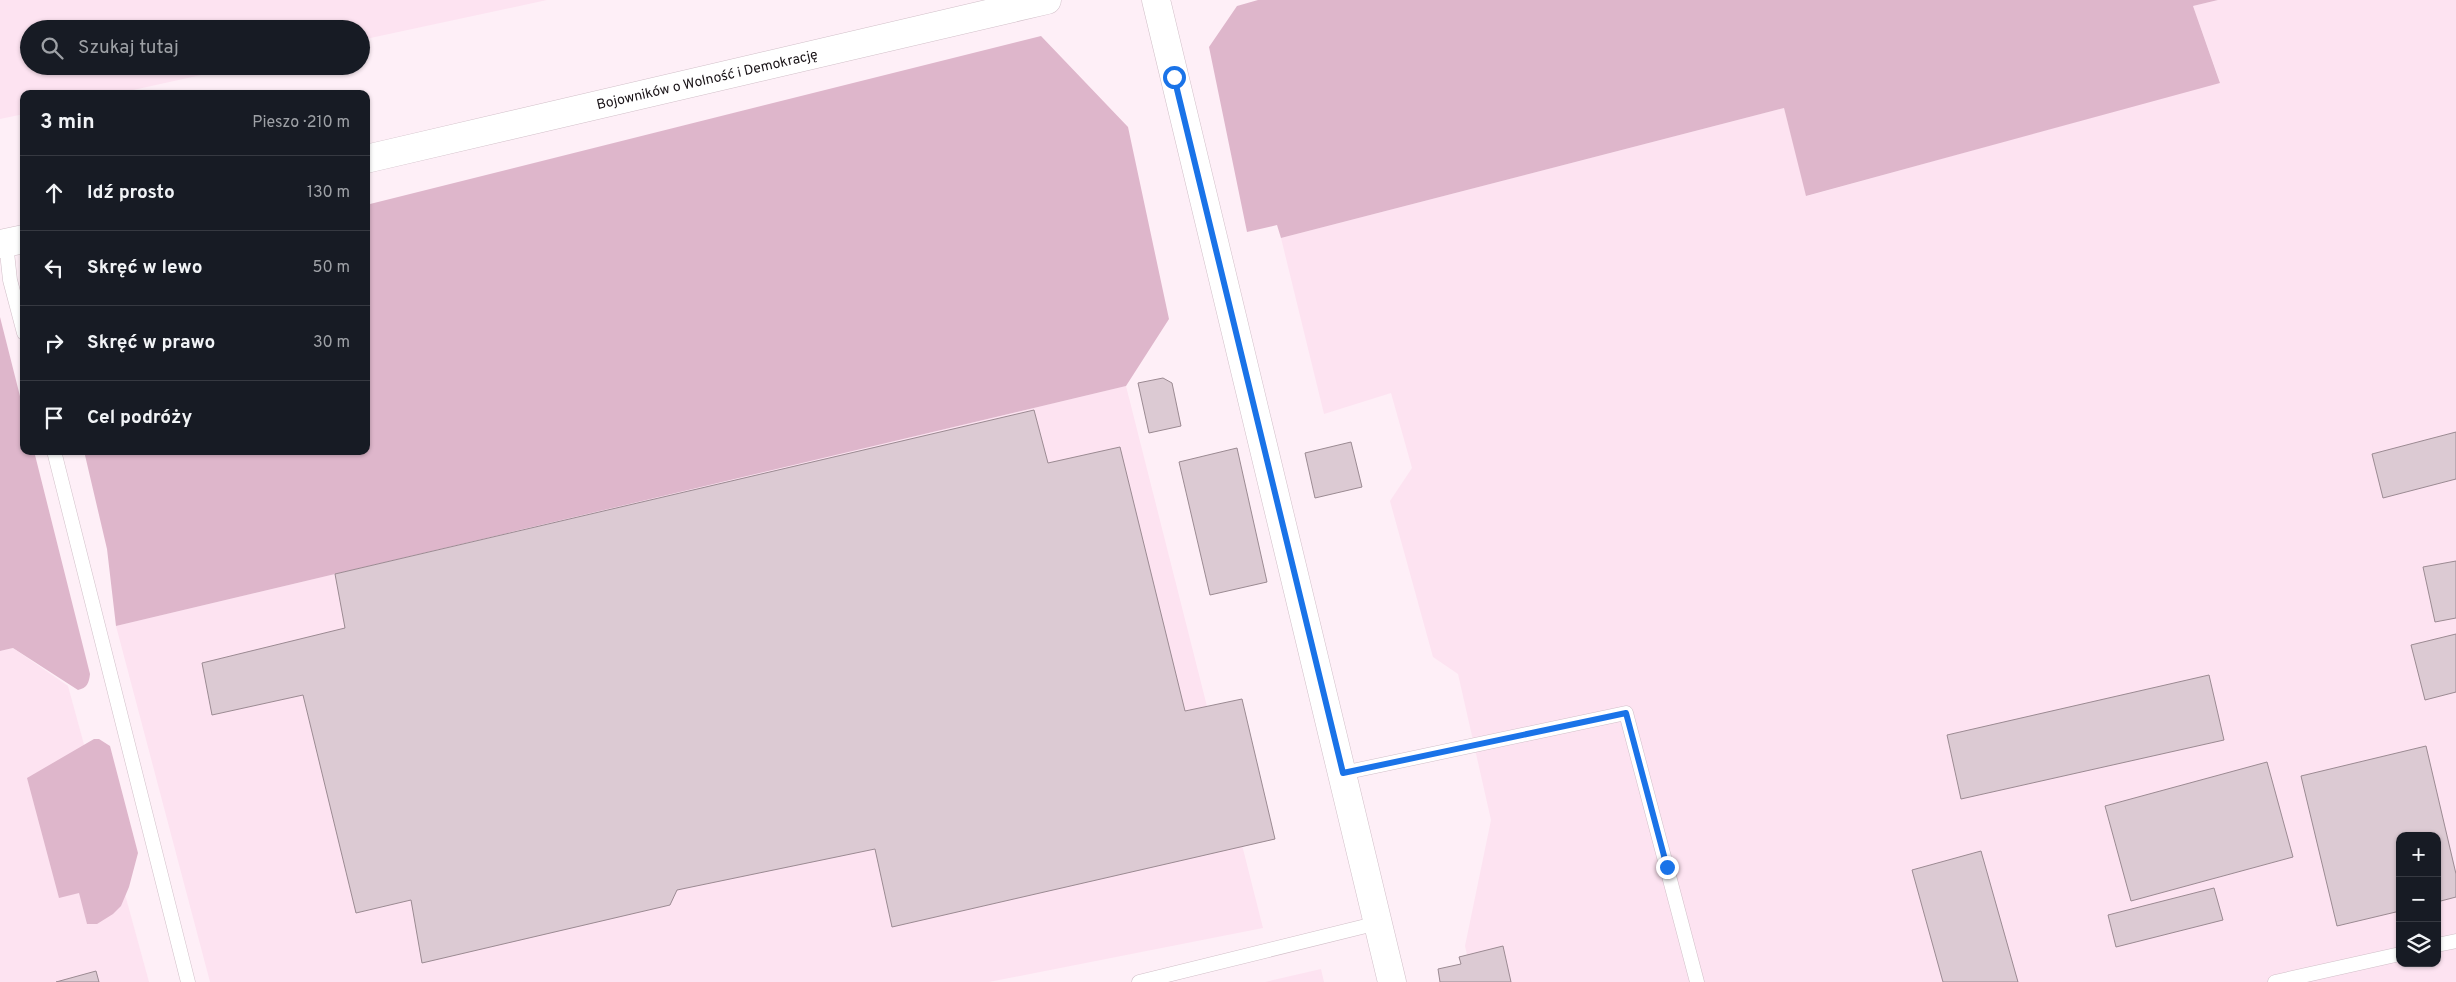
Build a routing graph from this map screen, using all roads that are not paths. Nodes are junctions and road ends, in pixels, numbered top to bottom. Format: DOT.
graph roads {
  1 [pos="1047,0"];
  2 [pos="1156,0"];
  3 [pos="370,158"];
  4 [pos="10,242"];
  5 [pos="20,319"];
  6 [pos="55,455"];
  7 [pos="1343,773"];
  8 [pos="1378,923"];
  9 [pos="2456,941"];
  10 [pos="2441,944"];
  11 [pos="2396,955"];
  12 [pos="188,982"];
  13 [pos="1139,982"];
  14 [pos="1392,982"];
  15 [pos="1697,982"];
  16 [pos="2275,982"];
  1 -- 3 [label="street, Bojowników o Wolność i Demokrację"];
  2 -- 7 [label="street"];
  4 -- 5 [label="lane"];
  6 -- 12 [label="lane"];
  7 -- 8 [label="street"];
  7 -- 15 [label="lane"];
  8 -- 13 [label="lane"];
  8 -- 14 [label="street"];
  9 -- 10 [label="lane"];
  11 -- 16 [label="lane"];
}
